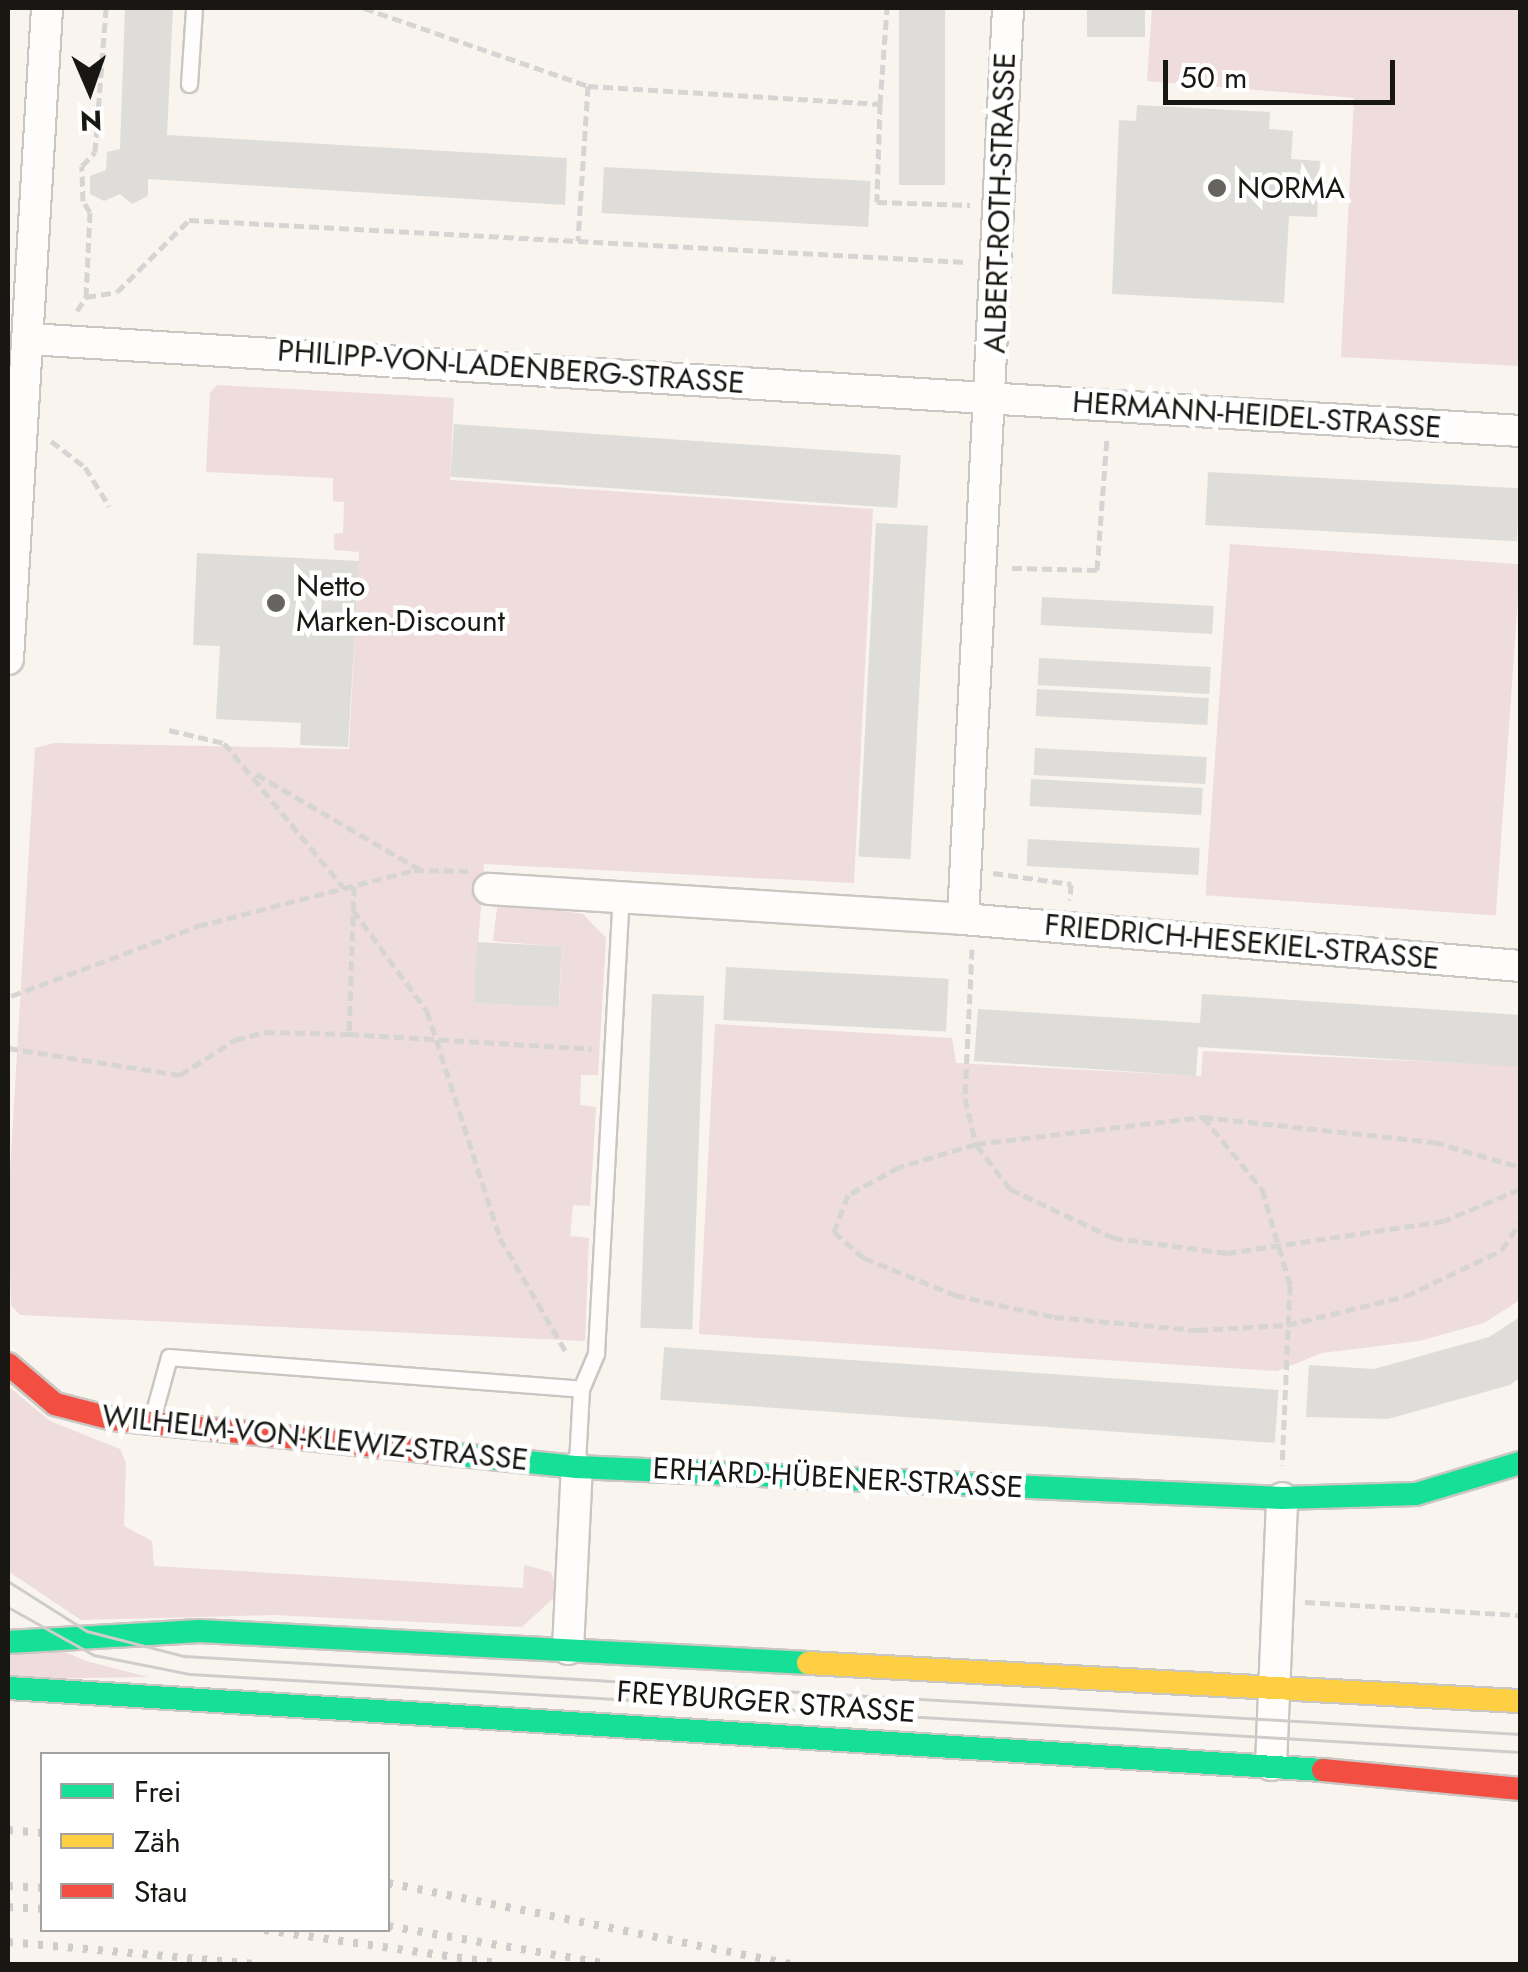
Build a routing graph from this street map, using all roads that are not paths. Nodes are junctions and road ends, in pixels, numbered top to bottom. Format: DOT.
graph roads {
  1 [pos="47,8"];
  2 [pos="194,8"];
  3 [pos="1008,8"];
  4 [pos="189,84"];
  5 [pos="29,339"];
  6 [pos="992,398"];
  7 [pos="1520,431"];
  8 [pos="8,660"];
  9 [pos="489,889"];
  10 [pos="621,897"];
  11 [pos="963,919"];
  12 [pos="1520,966"];
  13 [pos="8,1364"];
  14 [pos="582,1389"];
  15 [pos="151,1425"];
  16 [pos="1520,1463"];
  17 [pos="577,1467"];
  18 [pos="1282,1498"];
  19 [pos="8,1642"];
  20 [pos="568,1649"];
  21 [pos="8,1688"];
  22 [pos="1273,1691"];
  23 [pos="1520,1701"];
  24 [pos="1271,1765"];
  25 [pos="1520,1788"];
  1 -- 5 [label="street"];
  2 -- 4 [label="lane"];
  3 -- 6 [label="street, ALBERT-ROTH-STRASSE"];
  5 -- 6 [label="street, PHILIPP-VON-LADENBERG-STRASSE"];
  5 -- 8 [label="street"];
  6 -- 7 [label="street, HERMANN-HEIDEL-STRASSE"];
  6 -- 11 [label="street"];
  9 -- 10 [label="street, FRIEDRICH-HESEKIEL-STRASSE"];
  10 -- 11 [label="street, FRIEDRICH-HESEKIEL-STRASSE"];
  10 -- 14 [label="lane"];
  11 -- 12 [label="street, FRIEDRICH-HESEKIEL-STRASSE"];
  13 -- 15 [label="street, WILHELM-VON-KLEWIZ-STRASSE"];
  14 -- 15 [label="lane"];
  14 -- 17 [label="lane"];
  15 -- 17 [label="street, WILHELM-VON-KLEWIZ-STRASSE"];
  16 -- 18 [label="street, ERHARD-HÜBENER-STRASSE"];
  17 -- 18 [label="street, ERHARD-HÜBENER-STRASSE"];
  17 -- 20 [label="street"];
  18 -- 22 [label="street"];
  19 -- 20 [label="street, FREYBURGER STRASSE"];
  20 -- 22 [label="street, FREYBURGER STRASSE"];
  21 -- 24 [label="street, FREYBURGER STRASSE"];
  22 -- 23 [label="street, FREYBURGER STRASSE"];
  22 -- 24 [label="street"];
  24 -- 25 [label="street, FREYBURGER STRASSE"];
}
